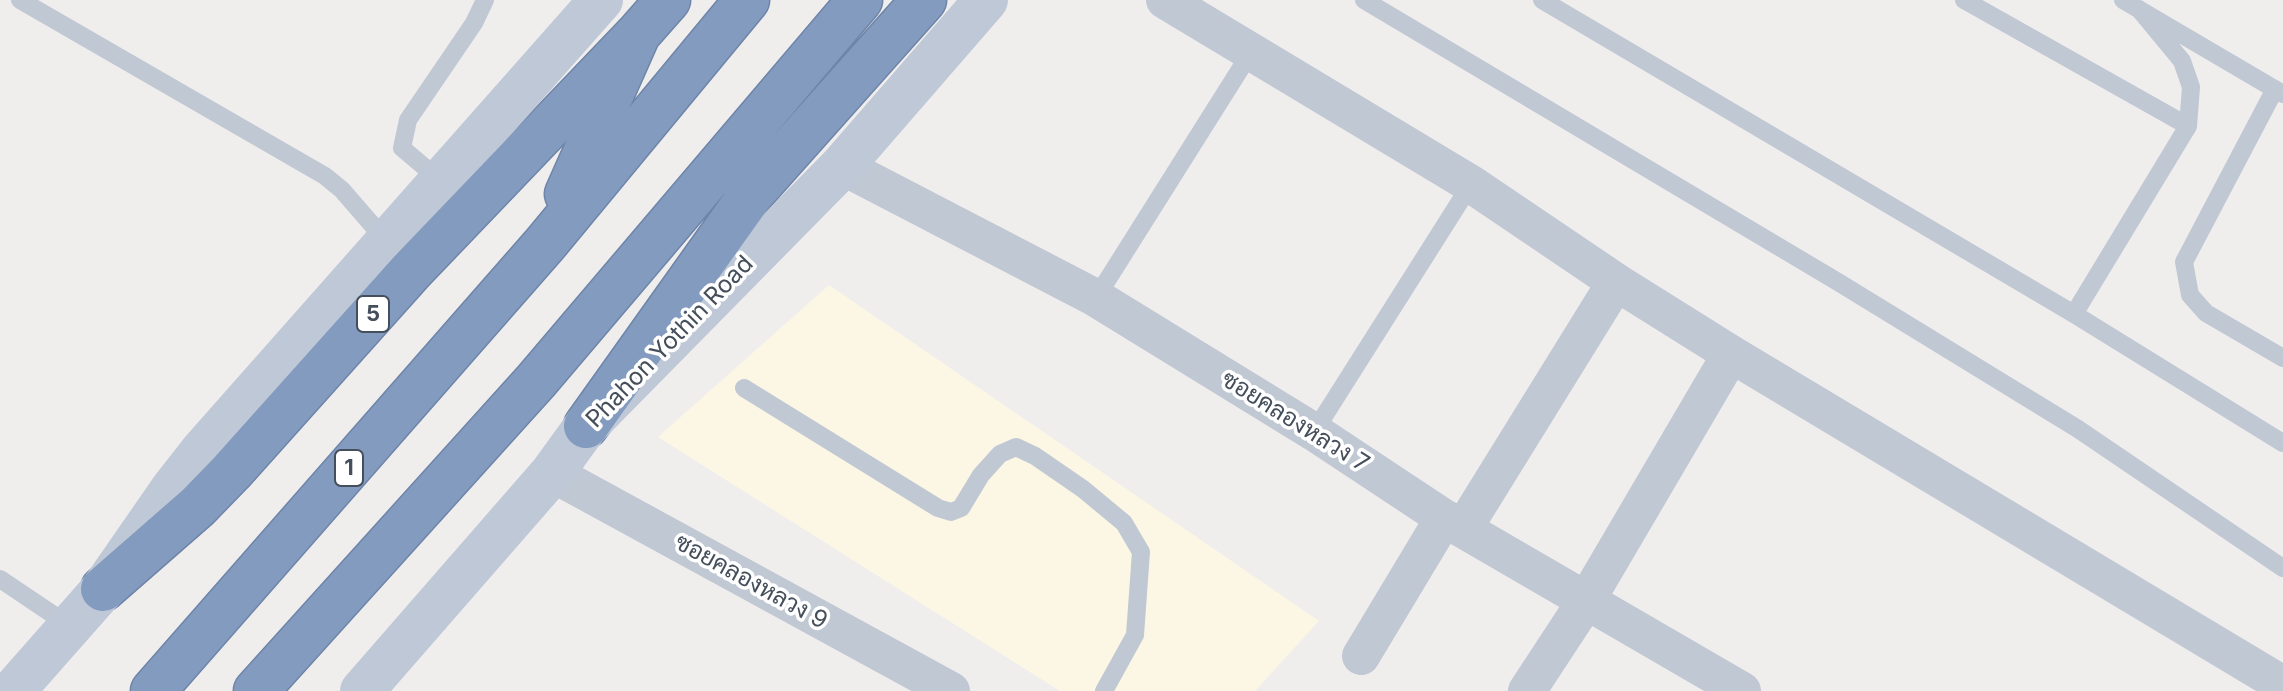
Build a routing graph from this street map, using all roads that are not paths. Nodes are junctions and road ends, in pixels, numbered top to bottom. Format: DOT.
graph roads {
  1 [pos="20,0"];
  2 [pos="485,0"];
  3 [pos="601,0"];
  4 [pos="668,0"];
  5 [pos="747,0"];
  6 [pos="860,0"];
  7 [pos="924,0"];
  8 [pos="986,0"];
  9 [pos="1165,0"];
  10 [pos="1364,0"];
  11 [pos="1542,0"];
  12 [pos="1964,0"];
  13 [pos="2131,5"];
  14 [pos="638,34"];
  15 [pos="1251,52"];
  16 [pos="2279,92"];
  17 [pos="2188,126"];
  18 [pos="842,166"];
  19 [pos="442,182"];
  20 [pos="1471,184"];
  21 [pos="752,193"];
  22 [pos="388,243"];
  23 [pos="545,244"];
  24 [pos="1616,282"];
  25 [pos="1096,298"];
  26 [pos="2074,314"];
  27 [pos="1731,354"];
  28 [pos="2283,358"];
  29 [pos="536,381"];
  30 [pos="744,388"];
  31 [pos="586,426"];
  32 [pos="1314,432"];
  33 [pos="2283,443"];
  34 [pos="552,473"];
  35 [pos="1454,524"];
  36 [pos="2283,568"];
  37 [pos="0,579"];
  38 [pos="103,589"];
  39 [pos="1586,601"];
  40 [pos="70,626"];
  41 [pos="1361,656"];
  42 [pos="2283,685"];
  43 [pos="13,691"];
  44 [pos="153,691"];
  45 [pos="256,691"];
  46 [pos="362,691"];
  47 [pos="951,691"];
  48 [pos="1104,691"];
  49 [pos="1527,691"];
  50 [pos="1742,691"];
  1 -- 22 [label="lane"];
  2 -- 19 [label="lane"];
  3 -- 19 [label="main road"];
  4 -- 14 [label="highway, 5"];
  5 -- 23 [label="highway, 1"];
  6 -- 29 [label="highway"];
  7 -- 21 [label="highway"];
  8 -- 18 [label="main road, Phahon Yothin Road"];
  9 -- 15 [label="street"];
  10 -- 36 [label="lane"];
  11 -- 26 [label="lane"];
  12 -- 17 [label="lane"];
  13 -- 16 [label="lane"];
  13 -- 17 [label="lane"];
  14 -- 23 [label="highway, 5"];
  14 -- 38 [label="highway, 5"];
  15 -- 20 [label="street"];
  15 -- 25 [label="lane"];
  16 -- 28 [label="lane"];
  17 -- 26 [label="lane"];
  18 -- 25 [label="street, ซอยคลองหลวง 7"];
  18 -- 31 [label="main road, Phahon Yothin Road"];
  19 -- 22 [label="main road"];
  20 -- 24 [label="street"];
  20 -- 32 [label="lane"];
  21 -- 29 [label="highway"];
  21 -- 31 [label="highway"];
  22 -- 38 [label="main road"];
  23 -- 44 [label="highway, 1"];
  24 -- 27 [label="street"];
  24 -- 35 [label="street"];
  25 -- 32 [label="street, ซอยคลองหลวง 7"];
  26 -- 33 [label="lane"];
  27 -- 39 [label="street"];
  27 -- 42 [label="street"];
  29 -- 45 [label="highway"];
  30 -- 48 [label="lane"];
  31 -- 34 [label="main road, Phahon Yothin Road"];
  32 -- 35 [label="street, ซอยคลองหลวง 7"];
  34 -- 46 [label="main road, Phahon Yothin Road"];
  34 -- 47 [label="street, ซอยคลองหลวง 9"];
  35 -- 39 [label="street, ซอยคลองหลวง 7"];
  35 -- 41 [label="street"];
  37 -- 40 [label="lane"];
  38 -- 40 [label="main road"];
  39 -- 49 [label="street"];
  39 -- 50 [label="street, ซอยคลองหลวง 7"];
  40 -- 43 [label="main road"];
}
